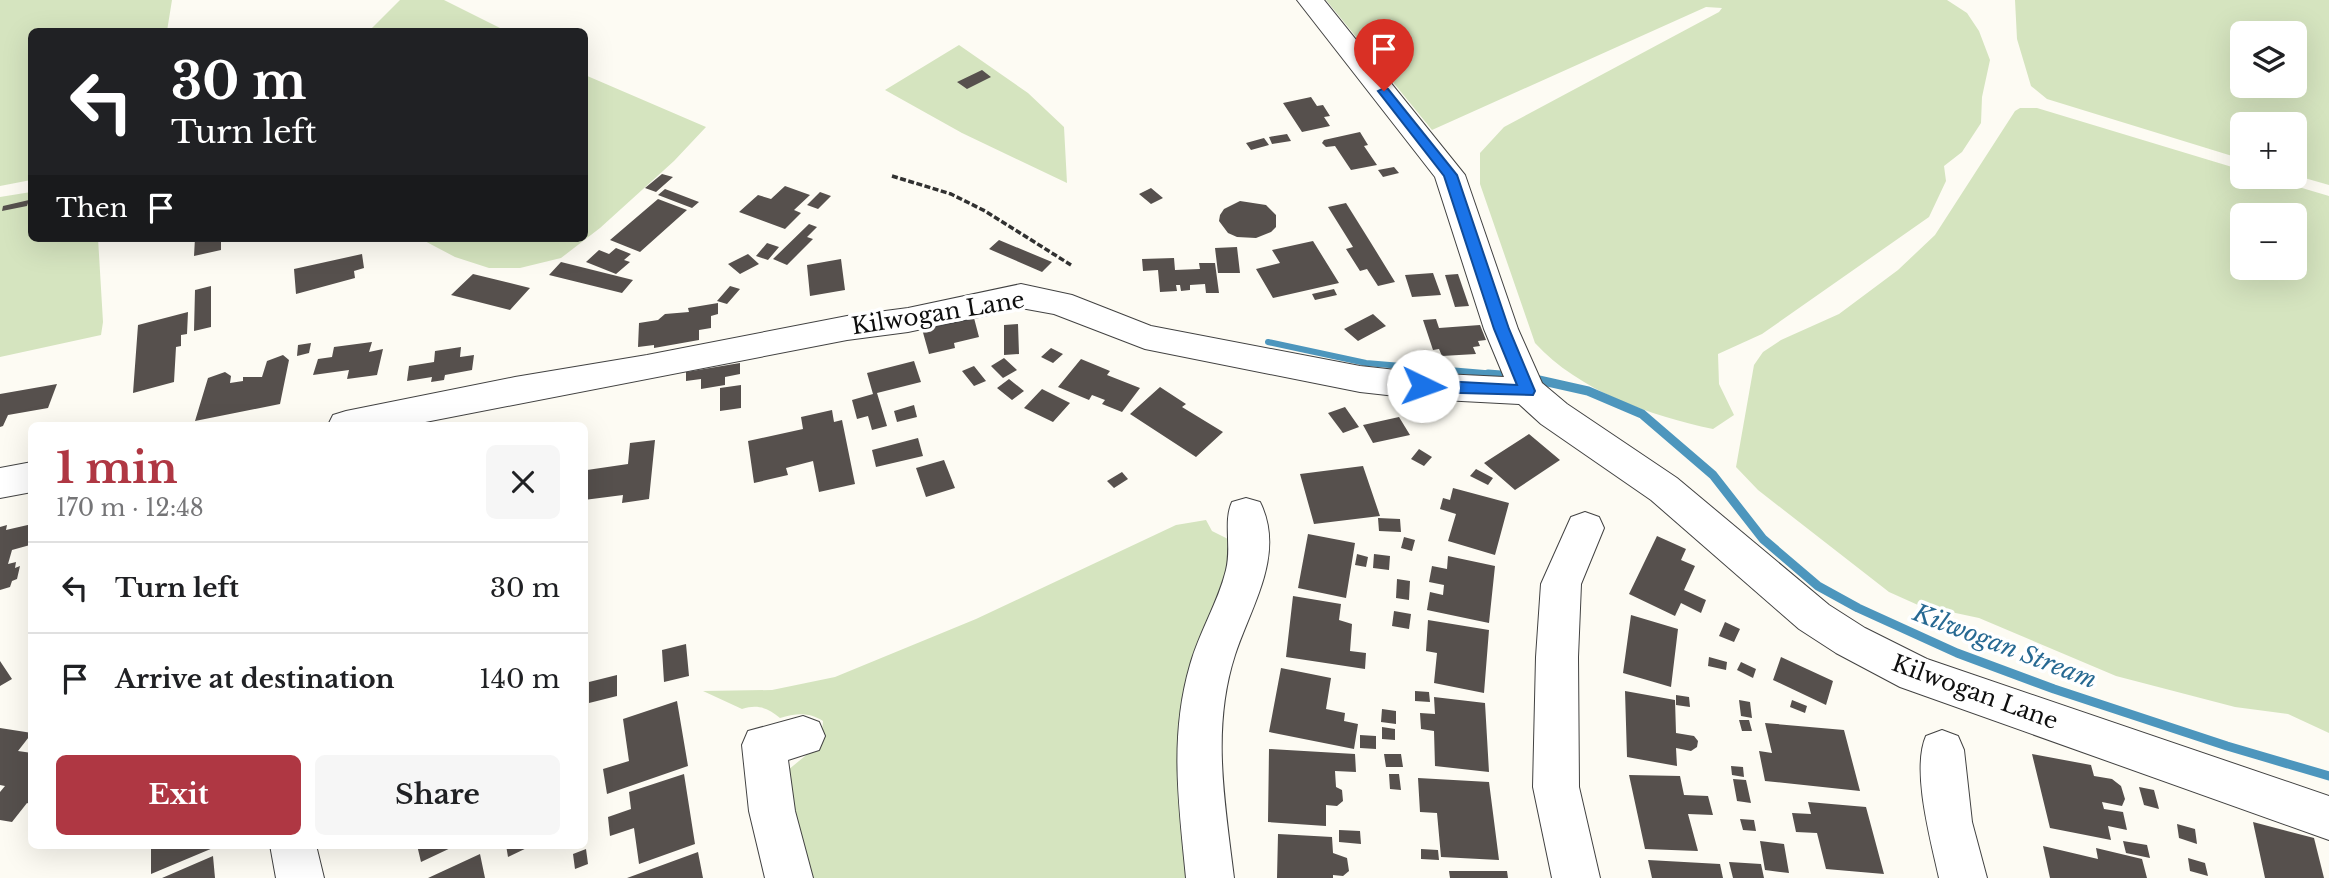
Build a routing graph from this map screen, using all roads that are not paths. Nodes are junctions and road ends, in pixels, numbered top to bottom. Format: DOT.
graph roads {
  1 [pos="1310,0"];
  2 [pos="1522,379"];
  3 [pos="360,422"];
  4 [pos="28,479"];
  5 [pos="0,483"];
  6 [pos="1246,513"];
  7 [pos="1585,528"];
  8 [pos="784,741"];
  9 [pos="1942,750"];
  10 [pos="2329,818"];
  11 [pos="789,878"];
  12 [pos="1210,878"];
  13 [pos="1576,878"];
  14 [pos="1963,878"];
  1 -- 2 [label="street"];
  2 -- 3 [label="street, Kilwogan Lane"];
  2 -- 10 [label="street, Kilwogan Lane"];
  4 -- 5 [label="street"];
  6 -- 12 [label="street"];
  7 -- 13 [label="street"];
  8 -- 11 [label="street"];
  9 -- 14 [label="street"];
}
